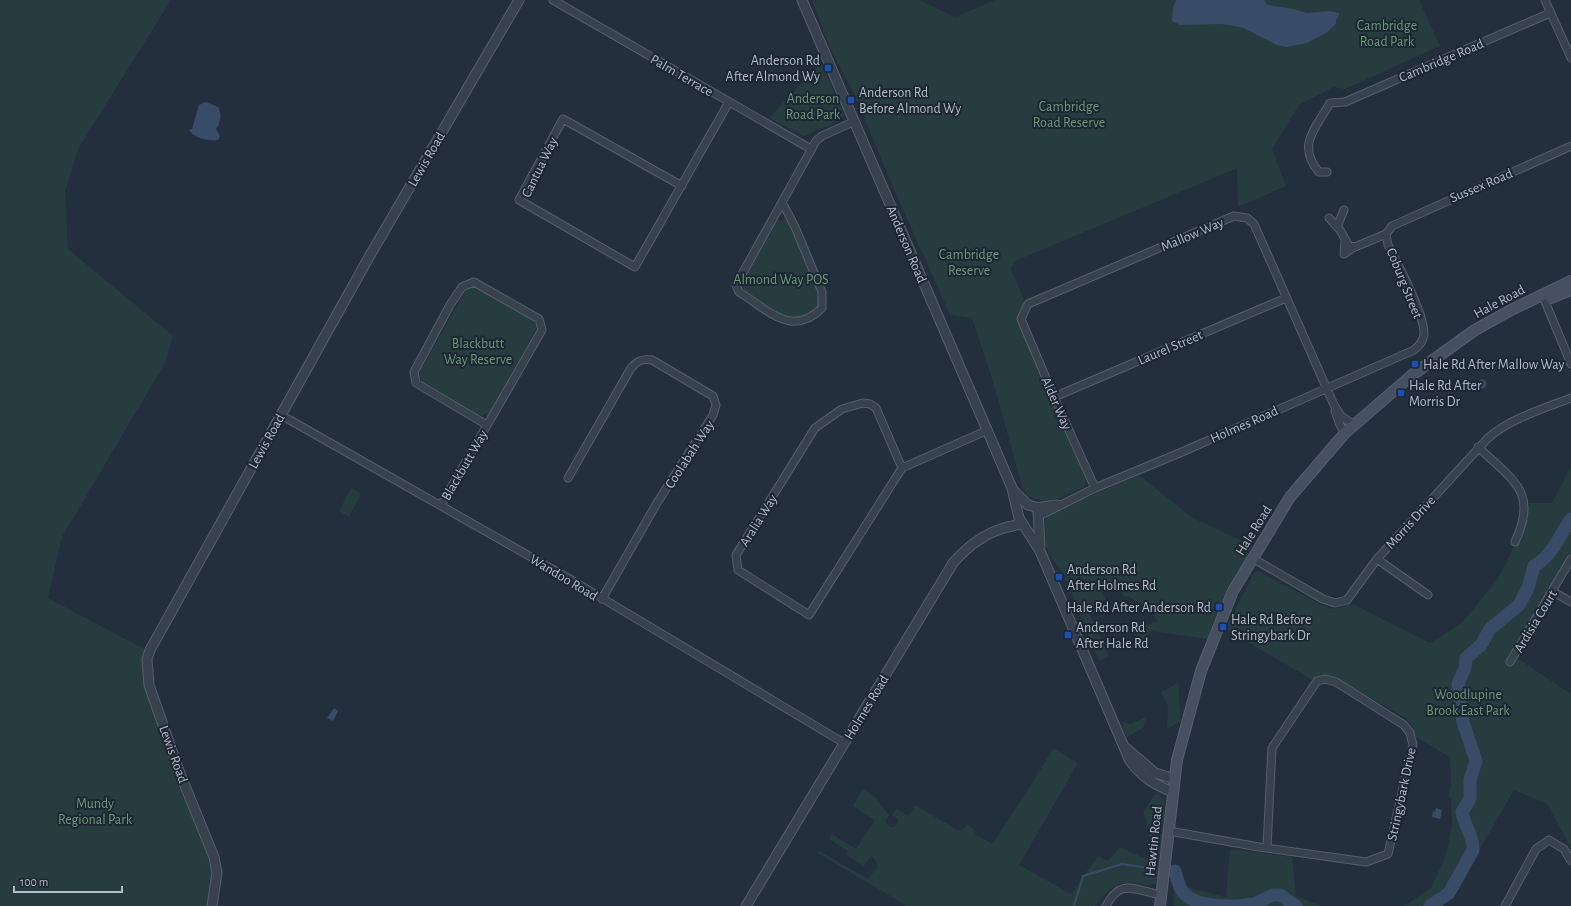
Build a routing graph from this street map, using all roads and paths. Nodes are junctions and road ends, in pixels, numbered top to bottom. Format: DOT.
graph roads {
  1 [pos="519,0"];
  2 [pos="553,0"];
  3 [pos="802,0"];
  4 [pos="1545,0"];
  5 [pos="1550,13"];
  6 [pos="1571,58"];
  7 [pos="729,102"];
  8 [pos="855,121"];
  9 [pos="1571,146"];
  10 [pos="811,149"];
  11 [pos="1328,172"];
  12 [pos="682,186"];
  13 [pos="782,202"];
  14 [pos="1344,210"];
  15 [pos="1329,218"];
  16 [pos="1392,226"];
  17 [pos="1337,227"];
  18 [pos="1386,234"];
  19 [pos="1571,282"];
  20 [pos="1571,290"];
  21 [pos="1543,297"];
  22 [pos="1286,298"];
  23 [pos="1021,319"];
  24 [pos="1422,342"];
  25 [pos="1571,364"];
  26 [pos="1326,389"];
  27 [pos="1054,397"];
  28 [pos="1571,398"];
  29 [pos="1334,405"];
  30 [pos="281,415"];
  31 [pos="487,425"];
  32 [pos="1354,425"];
  33 [pos="988,430"];
  34 [pos="1345,433"];
  35 [pos="1478,447"];
  36 [pos="902,468"];
  37 [pos="568,478"];
  38 [pos="1012,488"];
  39 [pos="1095,488"];
  40 [pos="1063,502"];
  41 [pos="441,505"];
  42 [pos="1031,506"];
  43 [pos="1039,517"];
  44 [pos="1021,518"];
  45 [pos="1515,542"];
  46 [pos="1040,551"];
  47 [pos="1252,558"];
  48 [pos="1571,558"];
  49 [pos="1377,559"];
  50 [pos="1552,591"];
  51 [pos="1428,595"];
  52 [pos="602,599"];
  53 [pos="1571,602"];
  54 [pos="1510,662"];
  55 [pos="844,743"];
  56 [pos="1124,746"];
  57 [pos="1174,779"];
  58 [pos="1173,792"];
  59 [pos="1169,831"];
  60 [pos="1267,847"];
  61 [pos="1571,861"];
  62 [pos="1162,895"];
  63 [pos="212,906"];
  64 [pos="746,906"];
  65 [pos="1106,906"];
  66 [pos="1160,906"];
  67 [pos="1505,906"];
  1 -- 30 [label="street, Lewis Road"];
  2 -- 7 [label="street, Palm Terrace"];
  3 -- 8 [label="street, Anderson Road"];
  4 -- 5 [label="street"];
  5 -- 6 [label="street"];
  5 -- 11 [label="street, Cambridge Road"];
  7 -- 10 [label="street, Palm Terrace"];
  7 -- 12 [label="street, Cantua Way"];
  8 -- 10 [label="street"];
  8 -- 33 [label="street, Anderson Road"];
  9 -- 16 [label="street, Sussex Road"];
  10 -- 13 [label="street"];
  12 -- 12 [label="street, Cantua Way"];
  13 -- 13 [label="street"];
  14 -- 17 [label="street"];
  15 -- 17 [label="street"];
  16 -- 18 [label="street, Coburg Street"];
  17 -- 18 [label="street"];
  18 -- 24 [label="street, Coburg Street"];
  19 -- 21 [label="main road, Hale Road"];
  20 -- 21 [label="main road, Hale Road"];
  21 -- 25 [label="street"];
  21 -- 32 [label="main road, Hale Road"];
  22 -- 23 [label="street, Mallow Way"];
  22 -- 26 [label="street, Mallow Way"];
  22 -- 27 [label="street, Laurel Street"];
  23 -- 27 [label="street, Alder Way"];
  24 -- 26 [label="street, Holmes Road"];
  26 -- 29 [label="street, Mallow Way"];
  26 -- 39 [label="street, Holmes Road"];
  27 -- 39 [label="street, Alder Way"];
  28 -- 35 [label="street, Morris Drive"];
  29 -- 32 [label="street, Mallow Way"];
  29 -- 34 [label="street, Mallow Way"];
  30 -- 41 [label="street, Wandoo Road"];
  30 -- 63 [label="street, Lewis Road"];
  31 -- 31 [label="street, Blackbutt Way"];
  31 -- 41 [label="street, Blackbutt Way"];
  32 -- 34 [label="main road, Hale Road"];
  33 -- 36 [label="street"];
  33 -- 38 [label="street, Anderson Road"];
  34 -- 47 [label="main road, Hale Road"];
  35 -- 45 [label="street"];
  35 -- 49 [label="street, Morris Drive"];
  36 -- 36 [label="street, Aralia Way"];
  37 -- 52 [label="street, Coolabah Way"];
  38 -- 42 [label="street, Anderson Road"];
  38 -- 44 [label="street, Anderson Road"];
  39 -- 40 [label="street, Holmes Road"];
  40 -- 42 [label="street, Holmes Road"];
  40 -- 43 [label="street, Holmes Road"];
  41 -- 52 [label="street, Wandoo Road"];
  42 -- 43 [label="street, Anderson Road"];
  42 -- 44 [label="street"];
  43 -- 44 [label="street"];
  43 -- 46 [label="street, Anderson Road"];
  44 -- 46 [label="street, Anderson Road"];
  44 -- 55 [label="street, Holmes Road"];
  46 -- 56 [label="street, Anderson Road"];
  47 -- 49 [label="street, Morris Drive"];
  47 -- 57 [label="main road, Hale Road"];
  48 -- 50 [label="street, Ardisia Court"];
  49 -- 51 [label="street"];
  50 -- 53 [label="street"];
  50 -- 54 [label="street, Ardisia Court"];
  52 -- 55 [label="street, Wandoo Road"];
  55 -- 64 [label="street, Holmes Road"];
  56 -- 57 [label="street, Anderson Road"];
  56 -- 58 [label="street, Anderson Road"];
  57 -- 58 [label="main road, Hawtin Road"];
  58 -- 59 [label="main road, Hawtin Road"];
  59 -- 60 [label="street, Stringybark Drive"];
  59 -- 62 [label="main road, Hawtin Road"];
  60 -- 60 [label="street, Stringybark Drive"];
  61 -- 67 [label="street"];
  62 -- 65 [label="street"];
  62 -- 66 [label="main road, Hawtin Road"];
}
